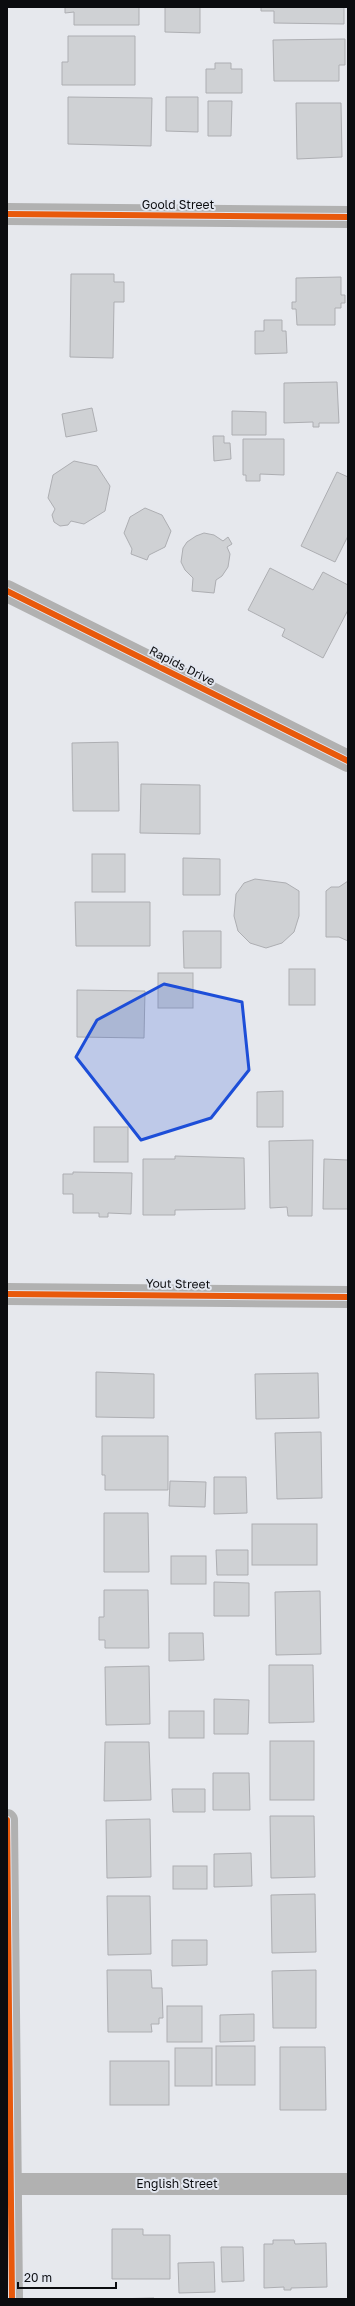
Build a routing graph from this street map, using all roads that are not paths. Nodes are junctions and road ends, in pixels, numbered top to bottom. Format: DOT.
graph roads {
  1 [pos="7,214"];
  2 [pos="348,217"];
  3 [pos="7,591"];
  4 [pos="348,761"];
  5 [pos="7,1294"];
  6 [pos="348,1297"];
  7 [pos="7,1820"];
  8 [pos="9,2184"];
  9 [pos="348,2184"];
  10 [pos="12,2299"];
  1 -- 2 [label="street, Goold Street"];
  3 -- 4 [label="street, Rapids Drive"];
  5 -- 6 [label="street, Yout Street"];
  7 -- 8 [label="street"];
  8 -- 9 [label="street, English Street"];
  8 -- 10 [label="street"];
}
